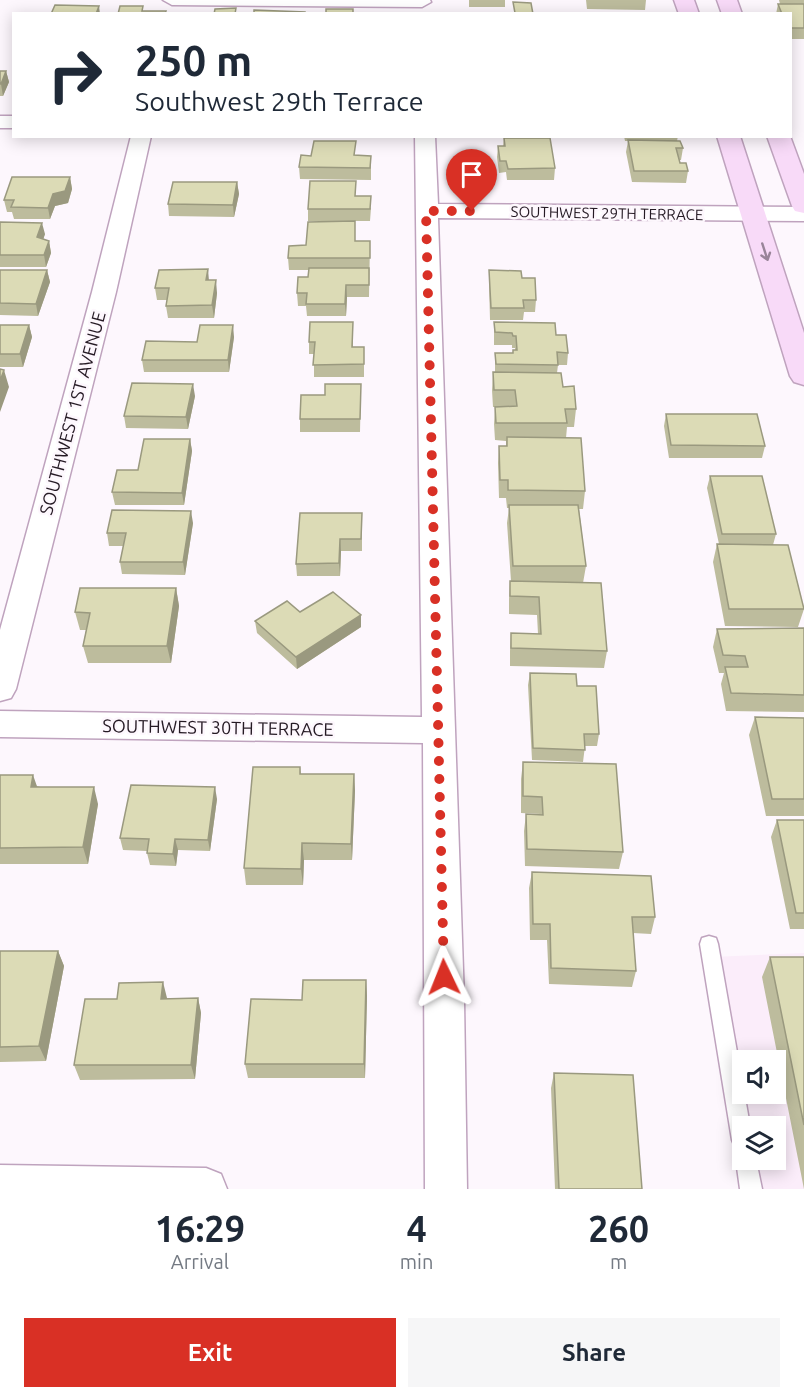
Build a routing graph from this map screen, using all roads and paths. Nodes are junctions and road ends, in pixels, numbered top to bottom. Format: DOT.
graph roads {
  1 [pos="172,0"];
  2 [pos="422,5"];
  3 [pos="141,138"];
  4 [pos="425,138"];
  5 [pos="729,138"];
  6 [pos="779,138"];
  7 [pos="804,207"];
  8 [pos="426,211"];
  9 [pos="753,214"];
  10 [pos="804,214"];
  11 [pos="804,376"];
  12 [pos="0,689"];
  13 [pos="0,724"];
  14 [pos="437,730"];
  15 [pos="709,944"];
  16 [pos="738,1116"];
  17 [pos="748,1170"];
  18 [pos="0,1186"];
  19 [pos="206,1189"];
  20 [pos="446,1189"];
  21 [pos="751,1189"];
  1 -- 2 [label="street"];
  3 -- 12 [label="street, SOUTHWEST 1ST AVENUE"];
  4 -- 8 [label="street"];
  5 -- 9 [label="main road"];
  6 -- 7 [label="main road"];
  8 -- 9 [label="street, SOUTHWEST 29TH TERRACE"];
  8 -- 14 [label="street"];
  9 -- 10 [label="street, SOUTHWEST 29TH TERRACE"];
  9 -- 11 [label="main road, one-way"];
  13 -- 14 [label="street, SOUTHWEST 30TH TERRACE"];
  14 -- 20 [label="street"];
  15 -- 16 [label="lane"];
  17 -- 21 [label="lane"];
  18 -- 19 [label="street"];
}
